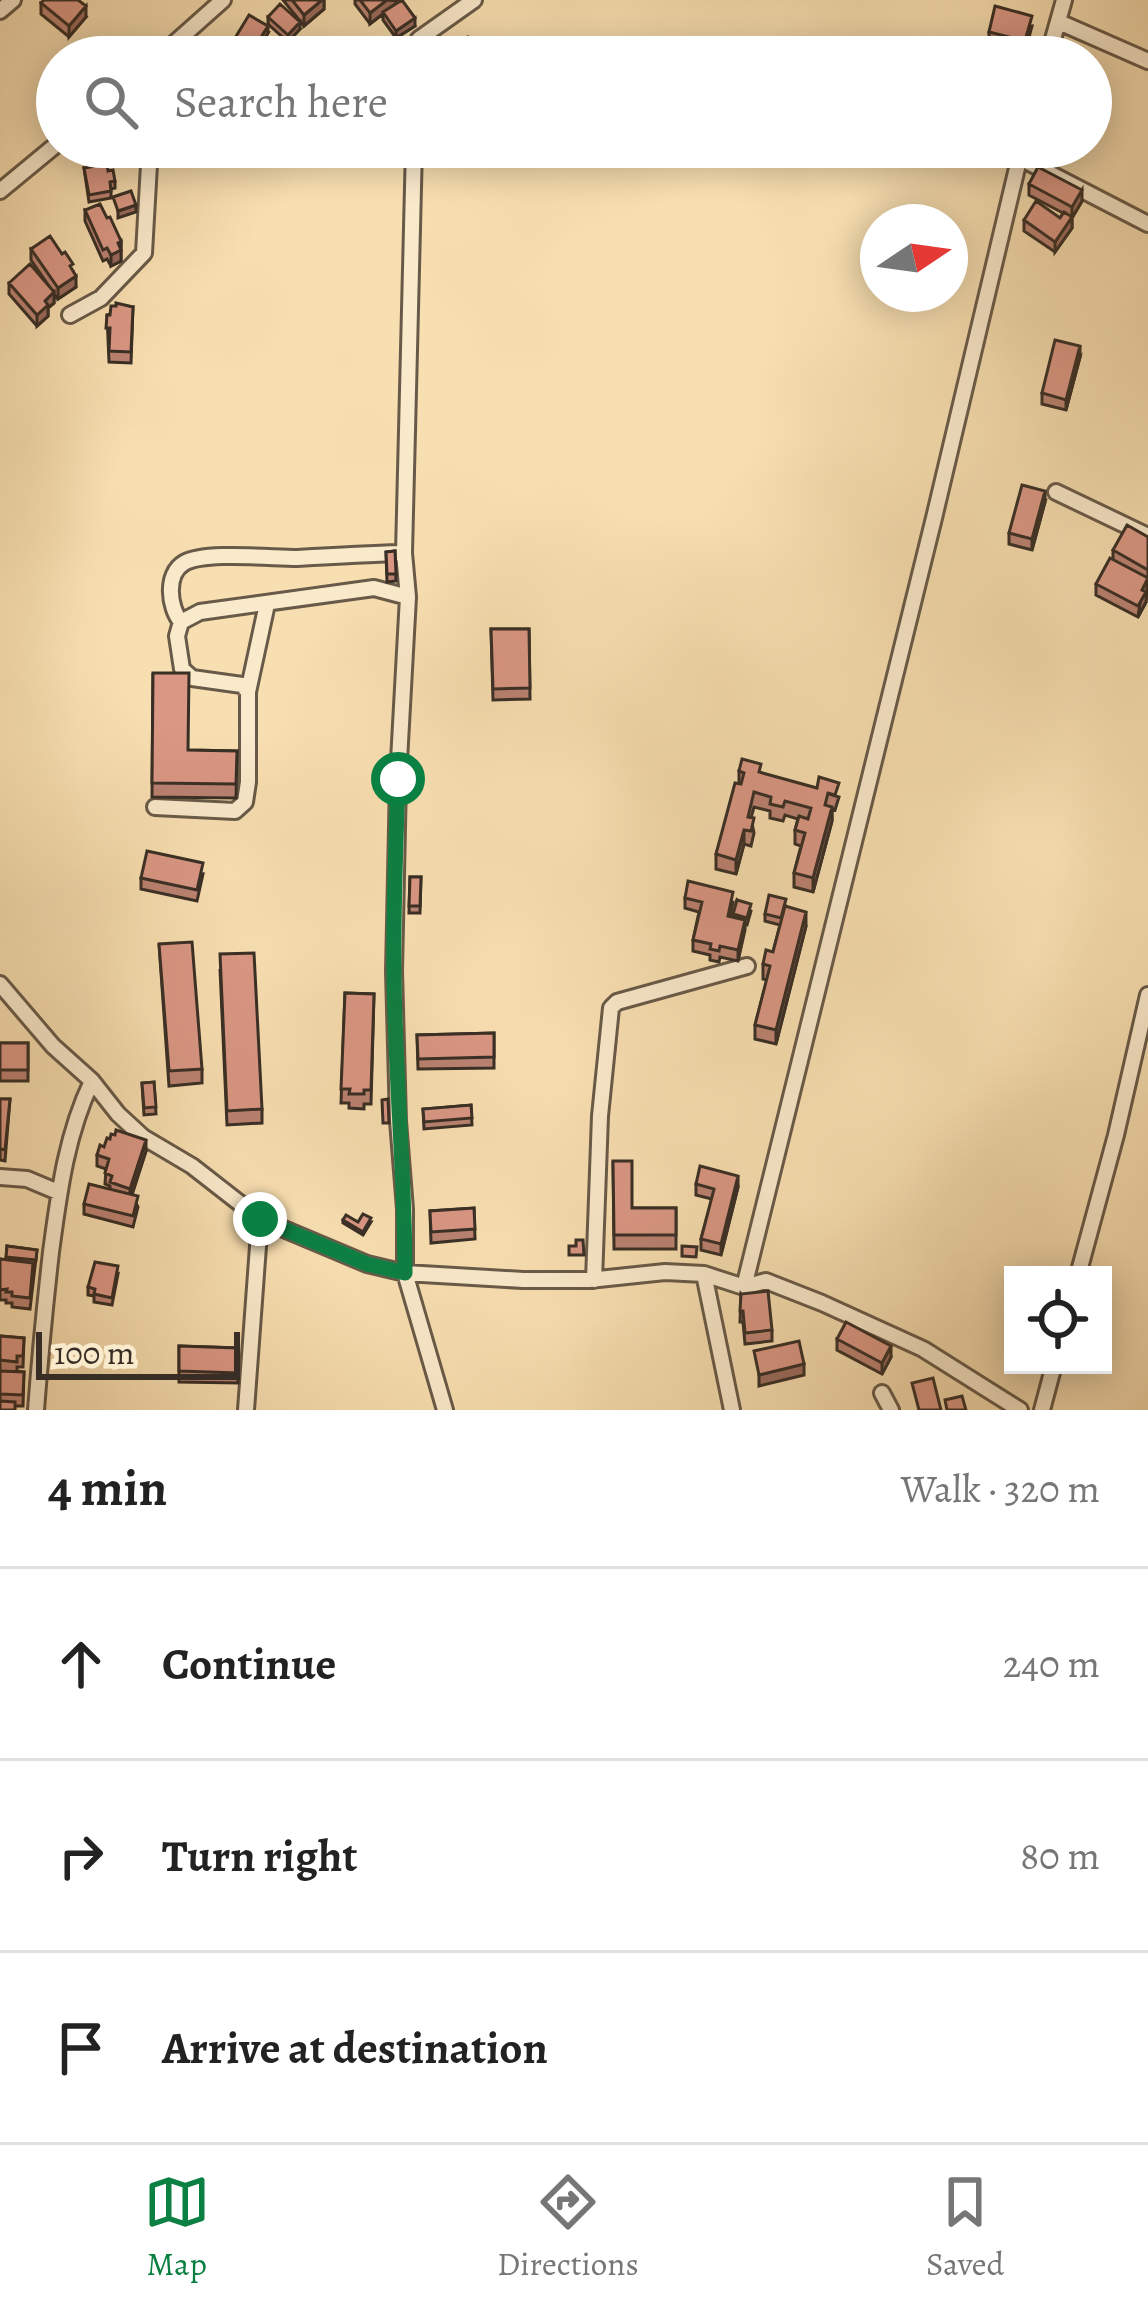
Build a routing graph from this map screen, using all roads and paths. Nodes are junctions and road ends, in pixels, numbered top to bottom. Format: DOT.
graph roads {
  1 [pos="13,0"];
  2 [pos="223,0"];
  3 [pos="474,0"];
  4 [pos="1064,0"];
  5 [pos="0,11"];
  6 [pos="1059,22"];
  7 [pos="183,36"];
  8 [pos="423,36"];
  9 [pos="1055,36"];
  10 [pos="1091,36"];
  11 [pos="1112,45"];
  12 [pos="1148,61"];
  13 [pos="36,161"];
  14 [pos="149,168"];
  15 [pos="413,168"];
  16 [pos="1016,168"];
  17 [pos="1048,168"];
  18 [pos="0,191"];
  19 [pos="1148,224"];
  20 [pos="70,315"];
  21 [pos="1056,491"];
  22 [pos="1148,536"];
  23 [pos="404,553"];
  24 [pos="408,597"];
  25 [pos="267,604"];
  26 [pos="181,622"];
  27 [pos="248,692"];
  28 [pos="155,807"];
  29 [pos="747,966"];
  30 [pos="0,984"];
  31 [pos="1148,995"];
  32 [pos="92,1081"];
  33 [pos="0,1177"];
  34 [pos="58,1192"];
  35 [pos="260,1219"];
  36 [pos="1080,1266"];
  37 [pos="405,1273"];
  38 [pos="704,1274"];
  39 [pos="594,1280"];
  40 [pos="744,1286"];
  41 [pos="20,1339"];
  42 [pos="41,1342"];
  43 [pos="1052,1374"];
  44 [pos="882,1393"];
  45 [pos="36,1410"];
  46 [pos="246,1410"];
  47 [pos="445,1410"];
  48 [pos="732,1410"];
  49 [pos="890,1410"];
  50 [pos="1020,1410"];
  51 [pos="1042,1410"];
  1 -- 5 [label="street"];
  2 -- 7 [label="street"];
  3 -- 8 [label="street"];
  4 -- 6 [label="street"];
  6 -- 9 [label="street"];
  6 -- 10 [label="street"];
  11 -- 12 [label="street"];
  13 -- 18 [label="street"];
  14 -- 20 [label="street"];
  15 -- 23 [label="street"];
  16 -- 40 [label="street"];
  17 -- 19 [label="street"];
  21 -- 22 [label="street"];
  23 -- 24 [label="street"];
  23 -- 26 [label="street"];
  24 -- 25 [label="street"];
  24 -- 37 [label="street"];
  25 -- 26 [label="street"];
  25 -- 27 [label="street"];
  26 -- 27 [label="street"];
  27 -- 28 [label="street"];
  29 -- 39 [label="street"];
  30 -- 32 [label="street"];
  31 -- 36 [label="street"];
  32 -- 34 [label="street"];
  32 -- 35 [label="street"];
  33 -- 34 [label="street"];
  34 -- 42 [label="street"];
  35 -- 37 [label="street"];
  35 -- 46 [label="street"];
  37 -- 39 [label="street"];
  37 -- 47 [label="street"];
  38 -- 39 [label="street"];
  38 -- 40 [label="street"];
  38 -- 48 [label="street"];
  40 -- 50 [label="street"];
  41 -- 42 [label="street"];
  42 -- 45 [label="street"];
  43 -- 51 [label="street"];
  44 -- 49 [label="street"];
}
